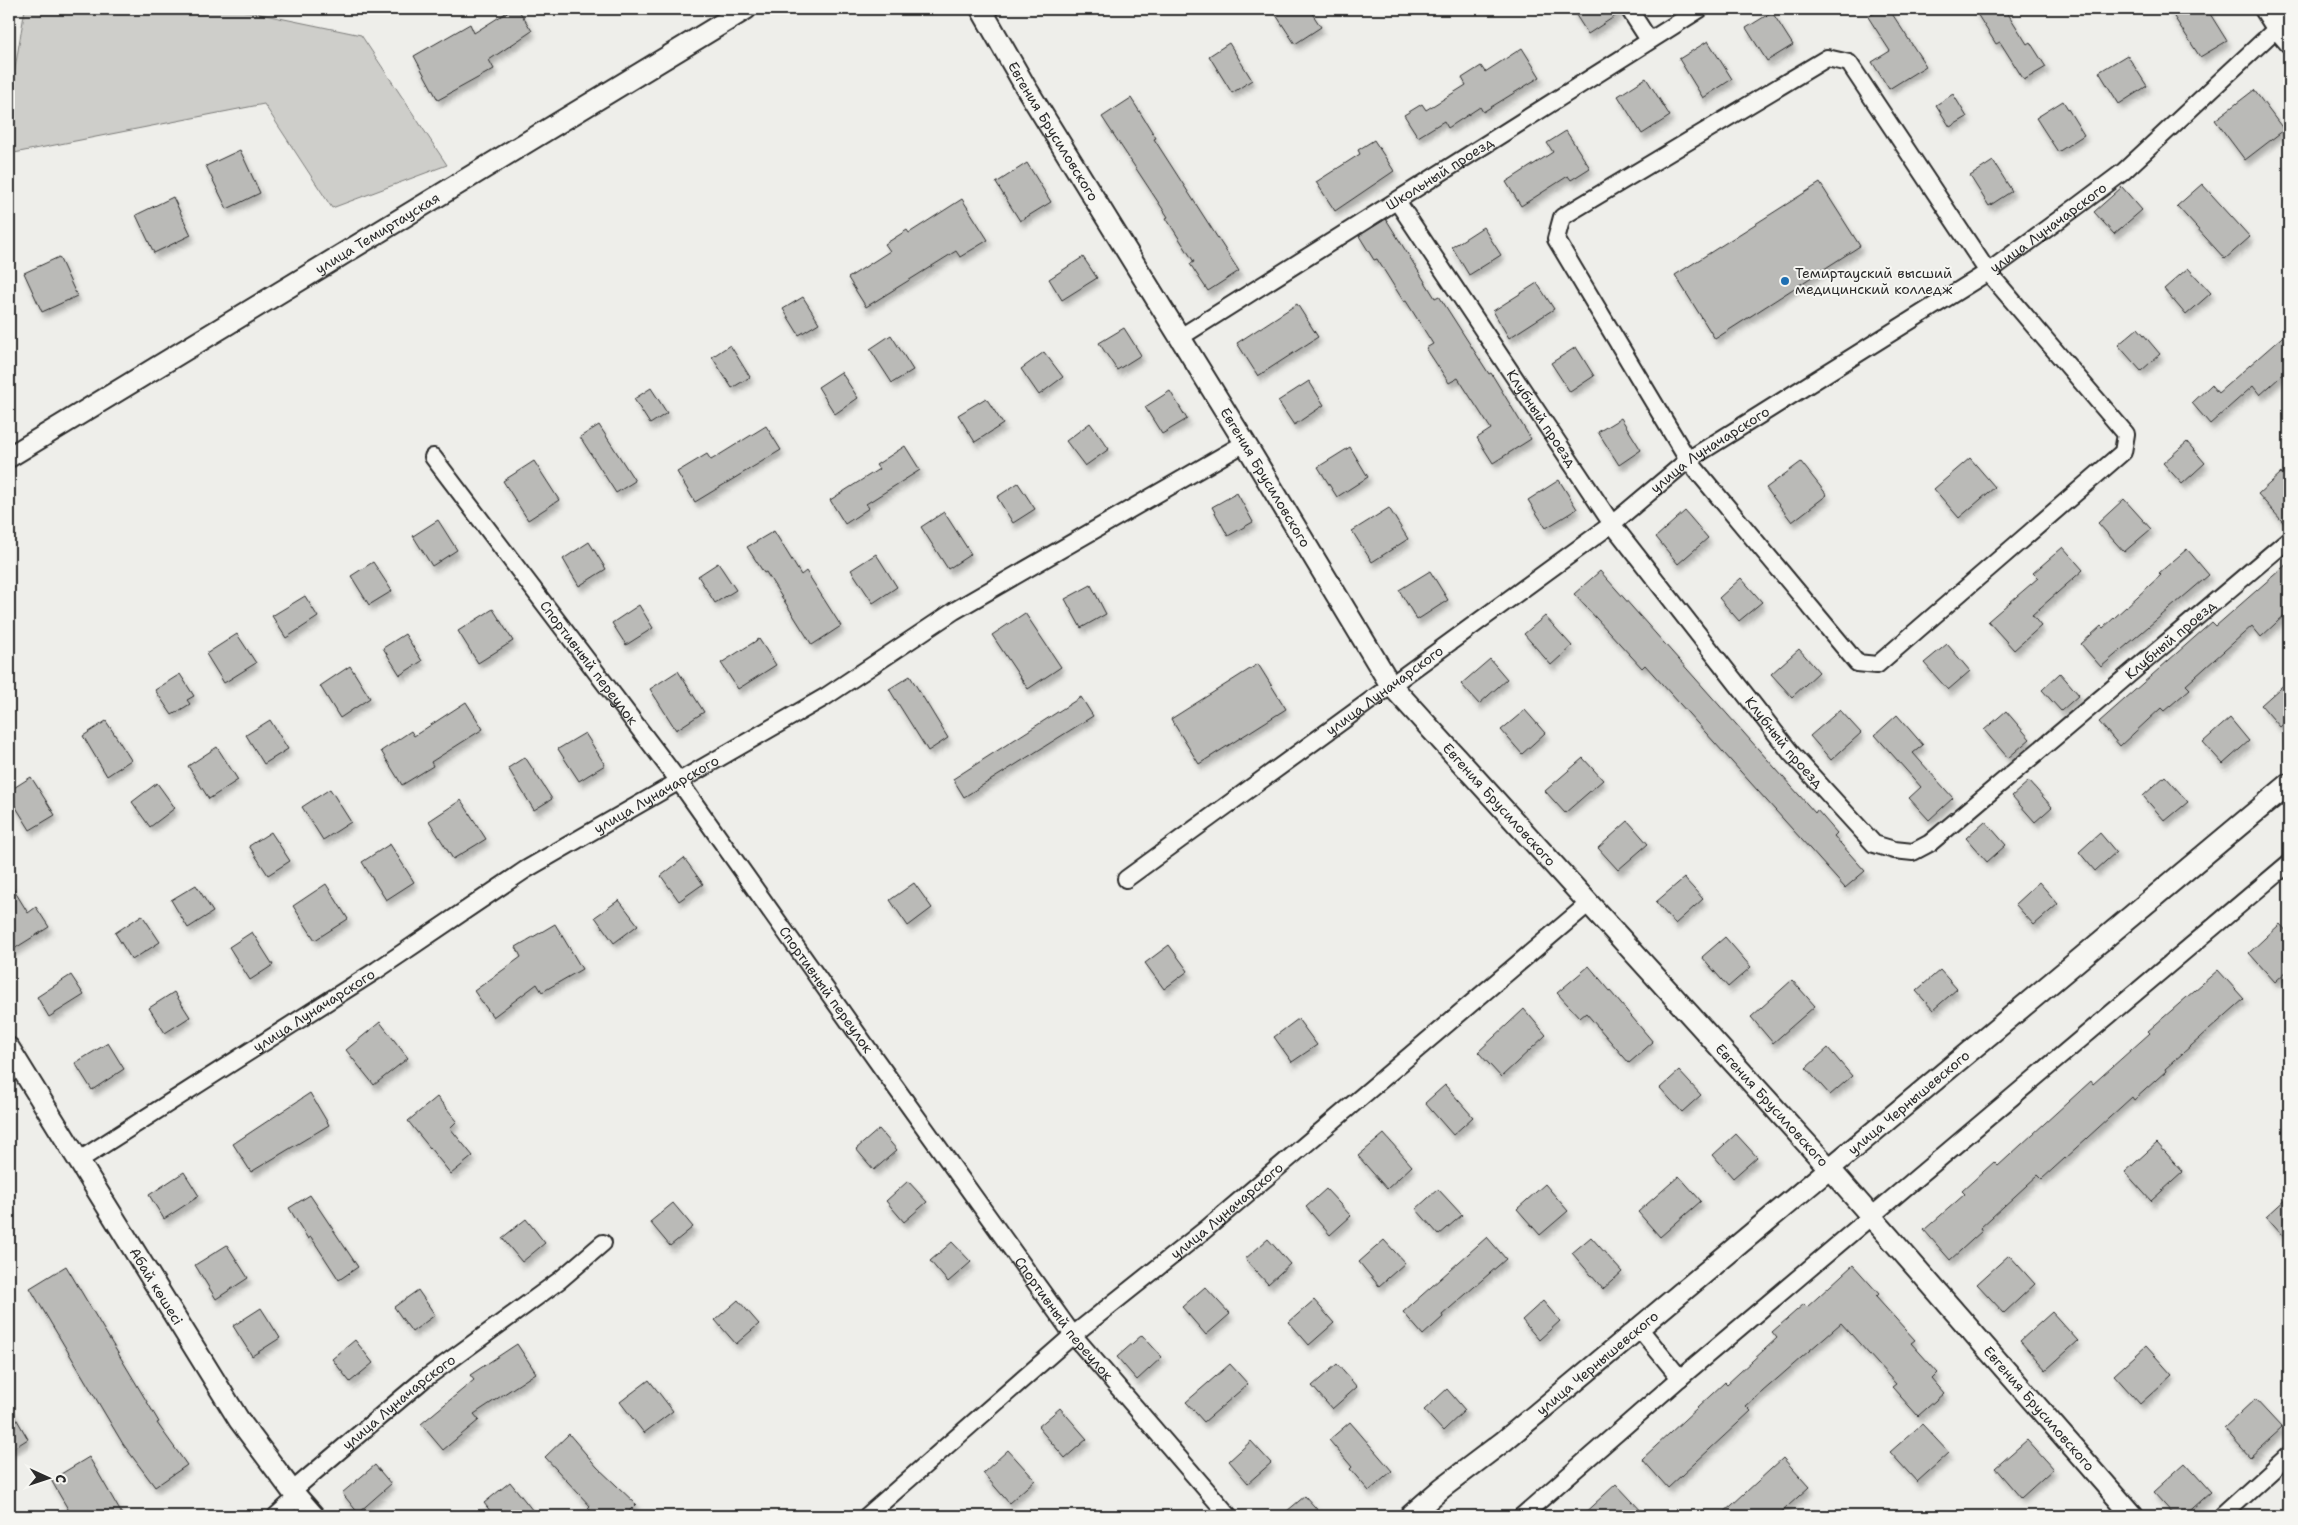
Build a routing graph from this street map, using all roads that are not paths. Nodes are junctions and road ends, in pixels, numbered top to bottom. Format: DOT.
graph roads {
  1 [pos="746,9"];
  2 [pos="981,9"];
  3 [pos="1629,9"];
  4 [pos="1700,9"];
  5 [pos="2265,9"];
  6 [pos="2285,30"];
  7 [pos="1649,40"];
  8 [pos="1397,201"];
  9 [pos="1988,272"];
  10 [pos="1179,338"];
  11 [pos="1245,443"];
  12 [pos="9,457"];
  13 [pos="433,457"];
  14 [pos="1688,460"];
  15 [pos="1612,524"];
  16 [pos="2289,539"];
  17 [pos="1390,684"];
  18 [pos="678,780"];
  19 [pos="2289,784"];
  20 [pos="2288,866"];
  21 [pos="1126,878"];
  22 [pos="1588,904"];
  23 [pos="9,1048"];
  24 [pos="78,1161"];
  25 [pos="1829,1168"];
  26 [pos="1871,1218"];
  27 [pos="604,1244"];
  28 [pos="1639,1328"];
  29 [pos="1073,1335"];
  30 [pos="1680,1378"];
  31 [pos="2289,1455"];
  32 [pos="295,1494"];
  33 [pos="276,1516"];
  34 [pos="314,1516"];
  35 [pos="867,1516"];
  36 [pos="1229,1516"];
  37 [pos="1410,1516"];
  38 [pos="1522,1516"];
  39 [pos="2133,1516"];
  40 [pos="2222,1516"];
  1 -- 12 [label="street, улица Темиртауская"];
  2 -- 10 [label="street, Евгения Брусиловского"];
  3 -- 7 [label="street"];
  4 -- 7 [label="street, Школьный проезд"];
  5 -- 6 [label="street"];
  6 -- 9 [label="street, улица Луначарского"];
  7 -- 8 [label="street, Школьный проезд"];
  8 -- 10 [label="street, Школьный проезд"];
  8 -- 15 [label="street, Клубный проезд"];
  9 -- 14 [label="street, улица Луначарского"];
  9 -- 14 [label="street"];
  9 -- 14 [label="street"];
  10 -- 11 [label="street, Евгения Брусиловского"];
  11 -- 17 [label="street, Евгения Брусиловского"];
  11 -- 18 [label="street, улица Луначарского"];
  13 -- 18 [label="street, Спортивный переулок"];
  14 -- 15 [label="street, улица Луначарского"];
  15 -- 16 [label="street, Клубный проезд"];
  15 -- 17 [label="street, улица Луначарского"];
  17 -- 21 [label="street, улица Луначарского"];
  17 -- 22 [label="street, Евгения Брусиловского"];
  18 -- 24 [label="street, улица Луначарского"];
  18 -- 29 [label="street, Спортивный переулок"];
  19 -- 25 [label="street, улица Чернышевского"];
  20 -- 26 [label="street"];
  22 -- 25 [label="street, Евгения Брусиловского"];
  22 -- 29 [label="street, улица Луначарского"];
  23 -- 24 [label="street, Абай көшесі"];
  24 -- 32 [label="street, Абай көшесі"];
  25 -- 26 [label="street, Евгения Брусиловского"];
  25 -- 28 [label="street, улица Чернышевского"];
  26 -- 30 [label="street"];
  26 -- 39 [label="street, Евгения Брусиловского"];
  27 -- 32 [label="street, улица Луначарского"];
  28 -- 30 [label="street"];
  28 -- 37 [label="street, улица Чернышевского"];
  29 -- 35 [label="street, улица Луначарского"];
  29 -- 36 [label="street, Спортивный переулок"];
  30 -- 38 [label="street"];
  31 -- 40 [label="street"];
  32 -- 33 [label="street, улица Луначарского"];
  32 -- 34 [label="street, Абай көшесі"];
}
